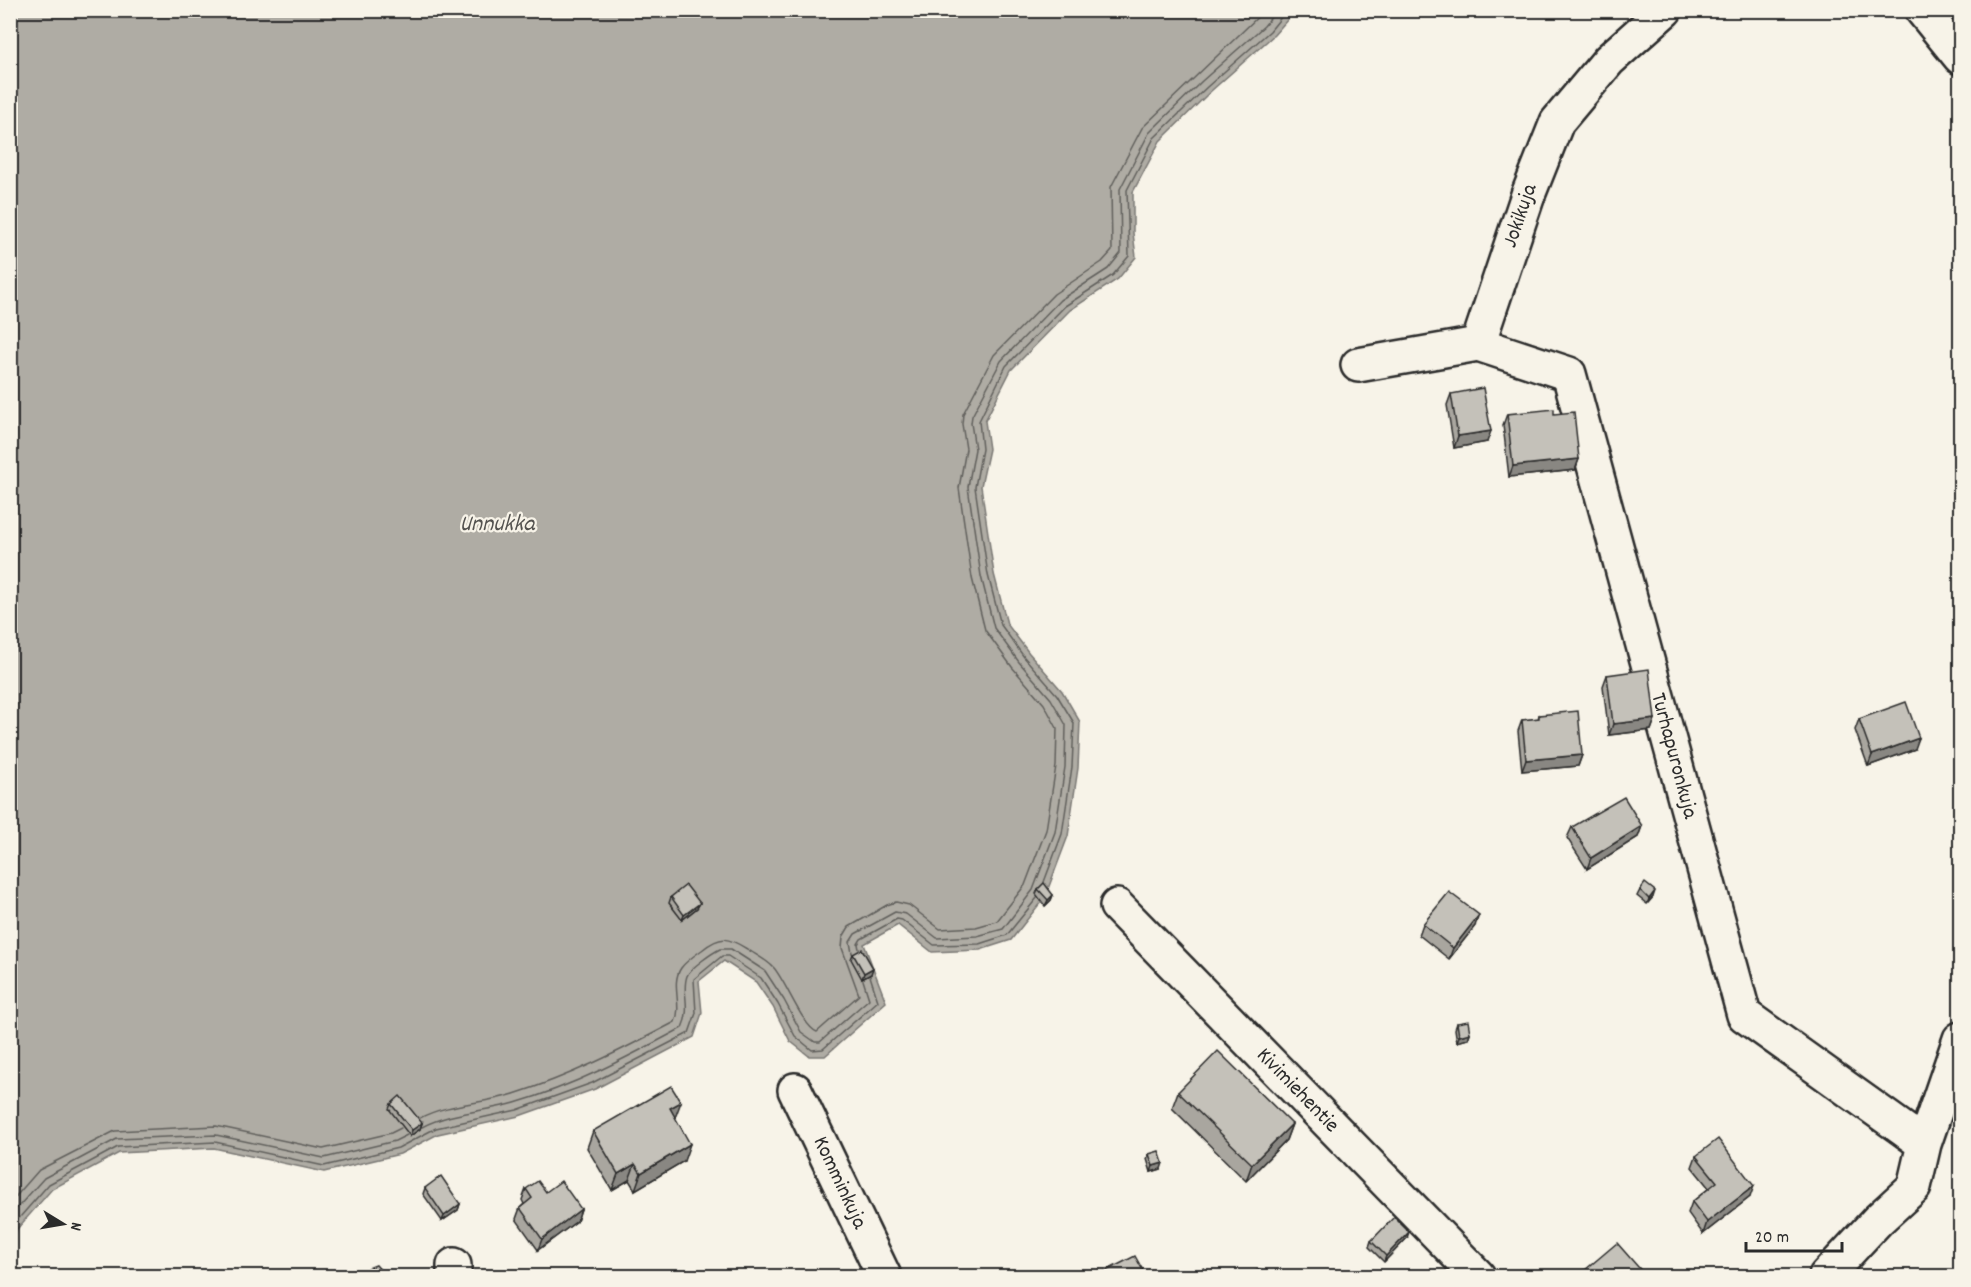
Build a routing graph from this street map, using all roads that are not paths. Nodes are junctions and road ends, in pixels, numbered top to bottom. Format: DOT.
graph roads {
  1 [pos="1665,10"];
  2 [pos="1922,10"];
  3 [pos="1960,57"];
  4 [pos="1478,344"];
  5 [pos="1358,365"];
  6 [pos="1117,906"];
  7 [pos="1960,1039"];
  8 [pos="795,1090"];
  9 [pos="1924,1144"];
  10 [pos="884,1276"];
  11 [pos="1478,1276"];
  12 [pos="1826,1276"];
  1 -- 4 [label="street, Jokikuja"];
  2 -- 3 [label="street"];
  4 -- 5 [label="street"];
  4 -- 9 [label="street, Turhapuronkuja"];
  6 -- 11 [label="street, Kivimiehentie"];
  7 -- 9 [label="street"];
  8 -- 10 [label="street, Komminkuja"];
  9 -- 12 [label="street"];
}
